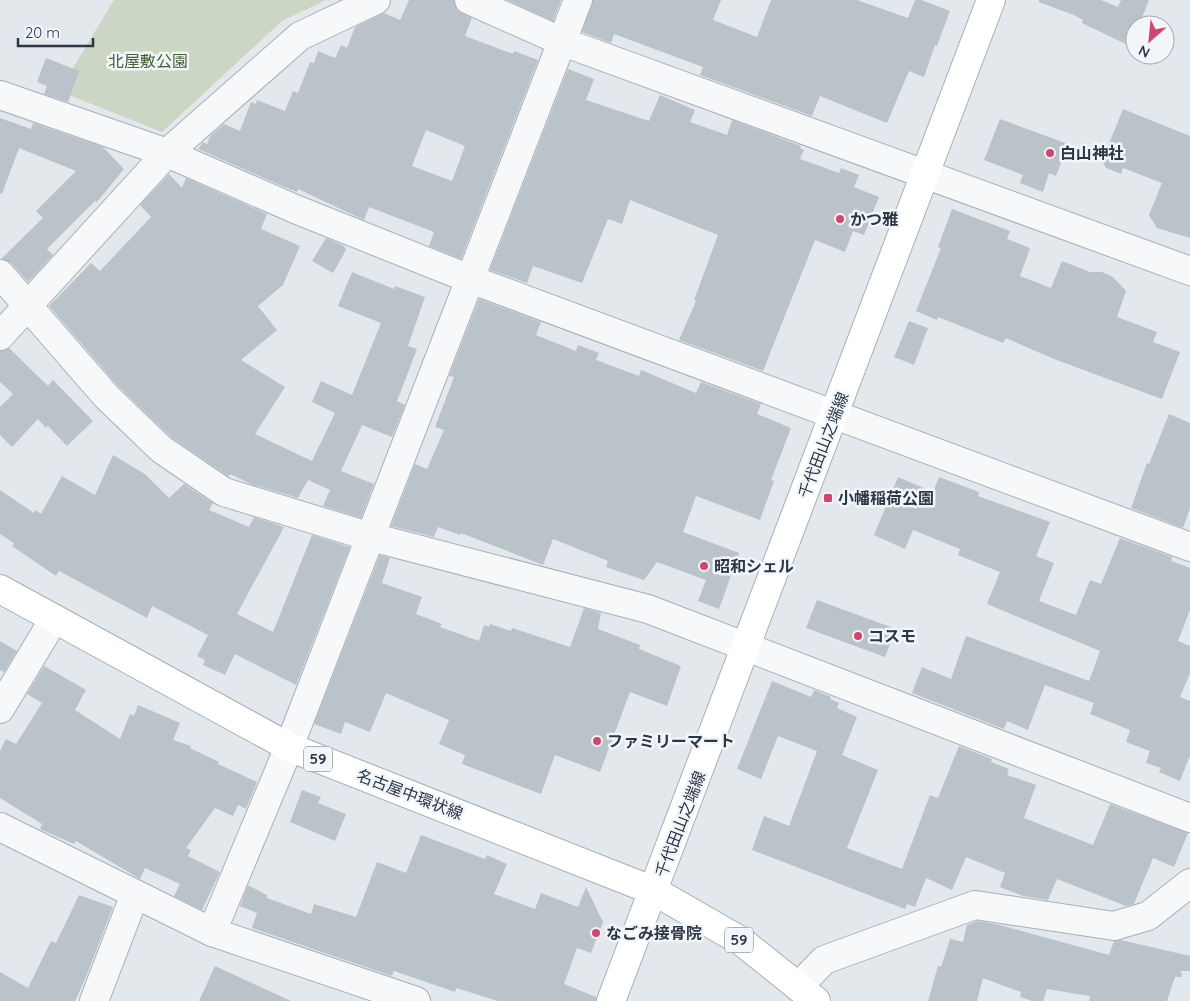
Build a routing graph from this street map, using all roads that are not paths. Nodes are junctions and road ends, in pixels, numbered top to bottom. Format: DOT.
graph roads {
  1 [pos="376,0"];
  2 [pos="469,0"];
  3 [pos="578,0"];
  4 [pos="988,1"];
  5 [pos="562,42"];
  6 [pos="0,95"];
  7 [pos="168,153"];
  8 [pos="925,174"];
  9 [pos="1190,271"];
  10 [pos="0,274"];
  11 [pos="470,278"];
  12 [pos="28,306"];
  13 [pos="0,336"];
  14 [pos="834,416"];
  15 [pos="371,537"];
  16 [pos="1190,547"];
  17 [pos="0,589"];
  18 [pos="54,618"];
  19 [pos="747,647"];
  20 [pos="0,709"];
  21 [pos="289,747"];
  22 [pos="1190,818"];
  23 [pos="0,827"];
  24 [pos="1190,882"];
  25 [pos="654,891"];
  26 [pos="135,894"];
  27 [pos="212,932"];
  28 [pos="354,991"];
  29 [pos="807,994"];
  30 [pos="94,1001"];
  31 [pos="416,1001"];
  32 [pos="611,1001"];
  1 -- 7 [label="street"];
  2 -- 5 [label="street"];
  3 -- 5 [label="street"];
  4 -- 8 [label="main road, 千代田山之端線"];
  5 -- 8 [label="street"];
  5 -- 11 [label="street"];
  6 -- 7 [label="street"];
  7 -- 11 [label="street"];
  7 -- 12 [label="street"];
  8 -- 9 [label="street"];
  8 -- 14 [label="main road, 千代田山之端線"];
  10 -- 12 [label="street"];
  11 -- 14 [label="street"];
  11 -- 15 [label="street"];
  12 -- 13 [label="street"];
  12 -- 15 [label="street"];
  14 -- 16 [label="street"];
  14 -- 19 [label="main road, 千代田山之端線"];
  15 -- 19 [label="street"];
  15 -- 21 [label="street"];
  17 -- 18 [label="main road, 名古屋中環状線 / 59"];
  18 -- 20 [label="street"];
  18 -- 21 [label="main road, 名古屋中環状線 / 59"];
  19 -- 22 [label="street"];
  19 -- 25 [label="main road, 千代田山之端線"];
  21 -- 25 [label="main road, 名古屋中環状線 / 59"];
  21 -- 27 [label="street"];
  23 -- 26 [label="street"];
  24 -- 29 [label="street"];
  25 -- 29 [label="main road, 名古屋中環状線 / 59"];
  25 -- 32 [label="main road, 千代田山之端線"];
  26 -- 27 [label="street"];
  26 -- 30 [label="street"];
  27 -- 28 [label="street"];
  28 -- 31 [label="street"];
}
